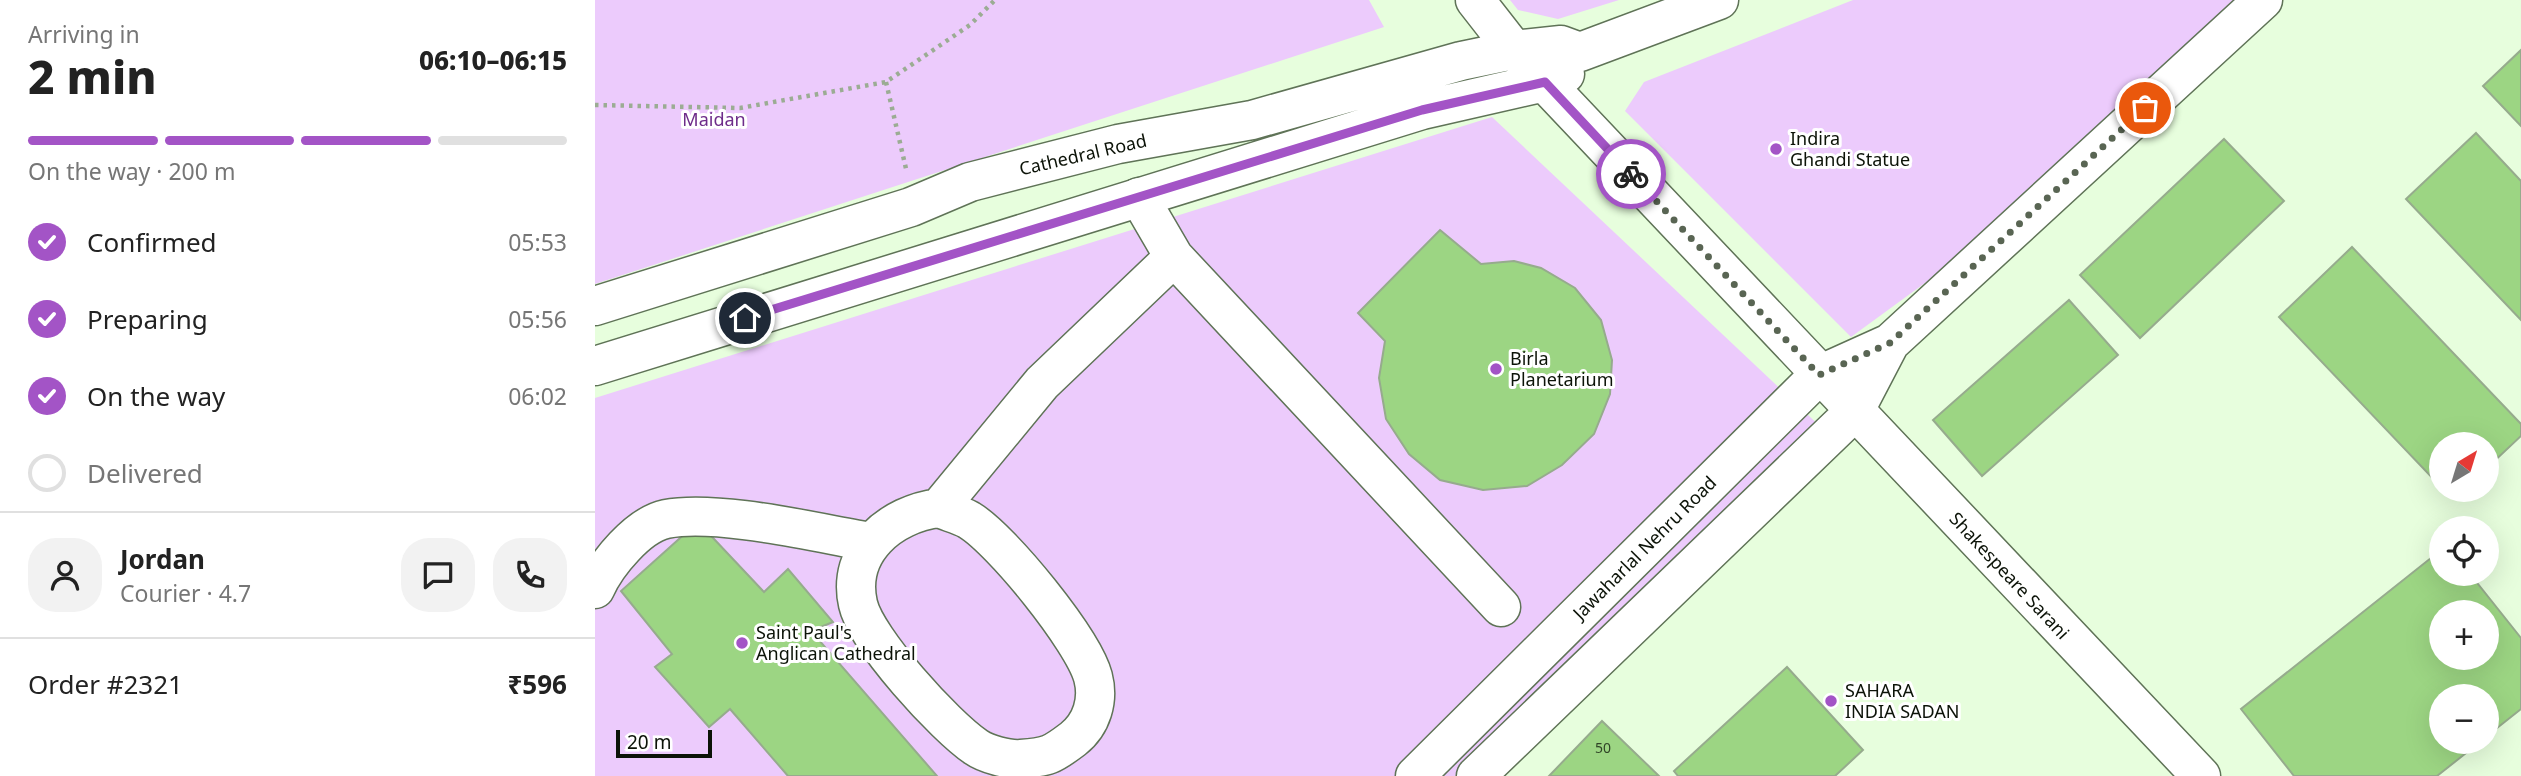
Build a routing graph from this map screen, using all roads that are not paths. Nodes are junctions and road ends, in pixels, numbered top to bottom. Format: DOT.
graph roads {
  1 [pos="1475,0"];
  2 [pos="1719,0"];
  3 [pos="2263,0"];
  4 [pos="1514,50"];
  5 [pos="1580,52"];
  6 [pos="1545,82"];
  7 [pos="1139,197"];
  8 [pos="1174,257"];
  9 [pos="595,306"];
  10 [pos="1890,343"];
  11 [pos="595,366"];
  12 [pos="1819,375"];
  13 [pos="1854,412"];
  14 [pos="939,508"];
  15 [pos="871,542"];
  16 [pos="595,589"];
  17 [pos="1501,607"];
  18 [pos="1415,776"];
  19 [pos="1476,776"];
  20 [pos="2201,776"];
  1 -- 4 [label="main road, Shakespeare Sarani"];
  2 -- 5 [label="main road, Cathedral Road"];
  3 -- 10 [label="main road, Jawaharlal Nehru Road"];
  4 -- 5 [label="main road, Cathedral Road"];
  4 -- 6 [label="main road, Shakespeare Sarani"];
  4 -- 9 [label="main road, Cathedral Road"];
  5 -- 6 [label="main road, Cathedral Road"];
  6 -- 7 [label="main road, Cathedral Road"];
  6 -- 12 [label="main road, Shakespeare Sarani"];
  7 -- 8 [label="main road"];
  7 -- 11 [label="main road, Cathedral Road"];
  8 -- 14 [label="main road"];
  8 -- 17 [label="main road"];
  10 -- 12 [label="main road, Jawaharlal Nehru Road"];
  10 -- 13 [label="main road, Jawaharlal Nehru Road"];
  12 -- 13 [label="main road, Shakespeare Sarani"];
  12 -- 18 [label="main road, Jawaharlal Nehru Road"];
  13 -- 19 [label="main road, Jawaharlal Nehru Road"];
  13 -- 20 [label="main road, Shakespeare Sarani"];
  14 -- 15 [label="main road"];
  14 -- 15 [label="main road"];
  15 -- 16 [label="main road"];
}
